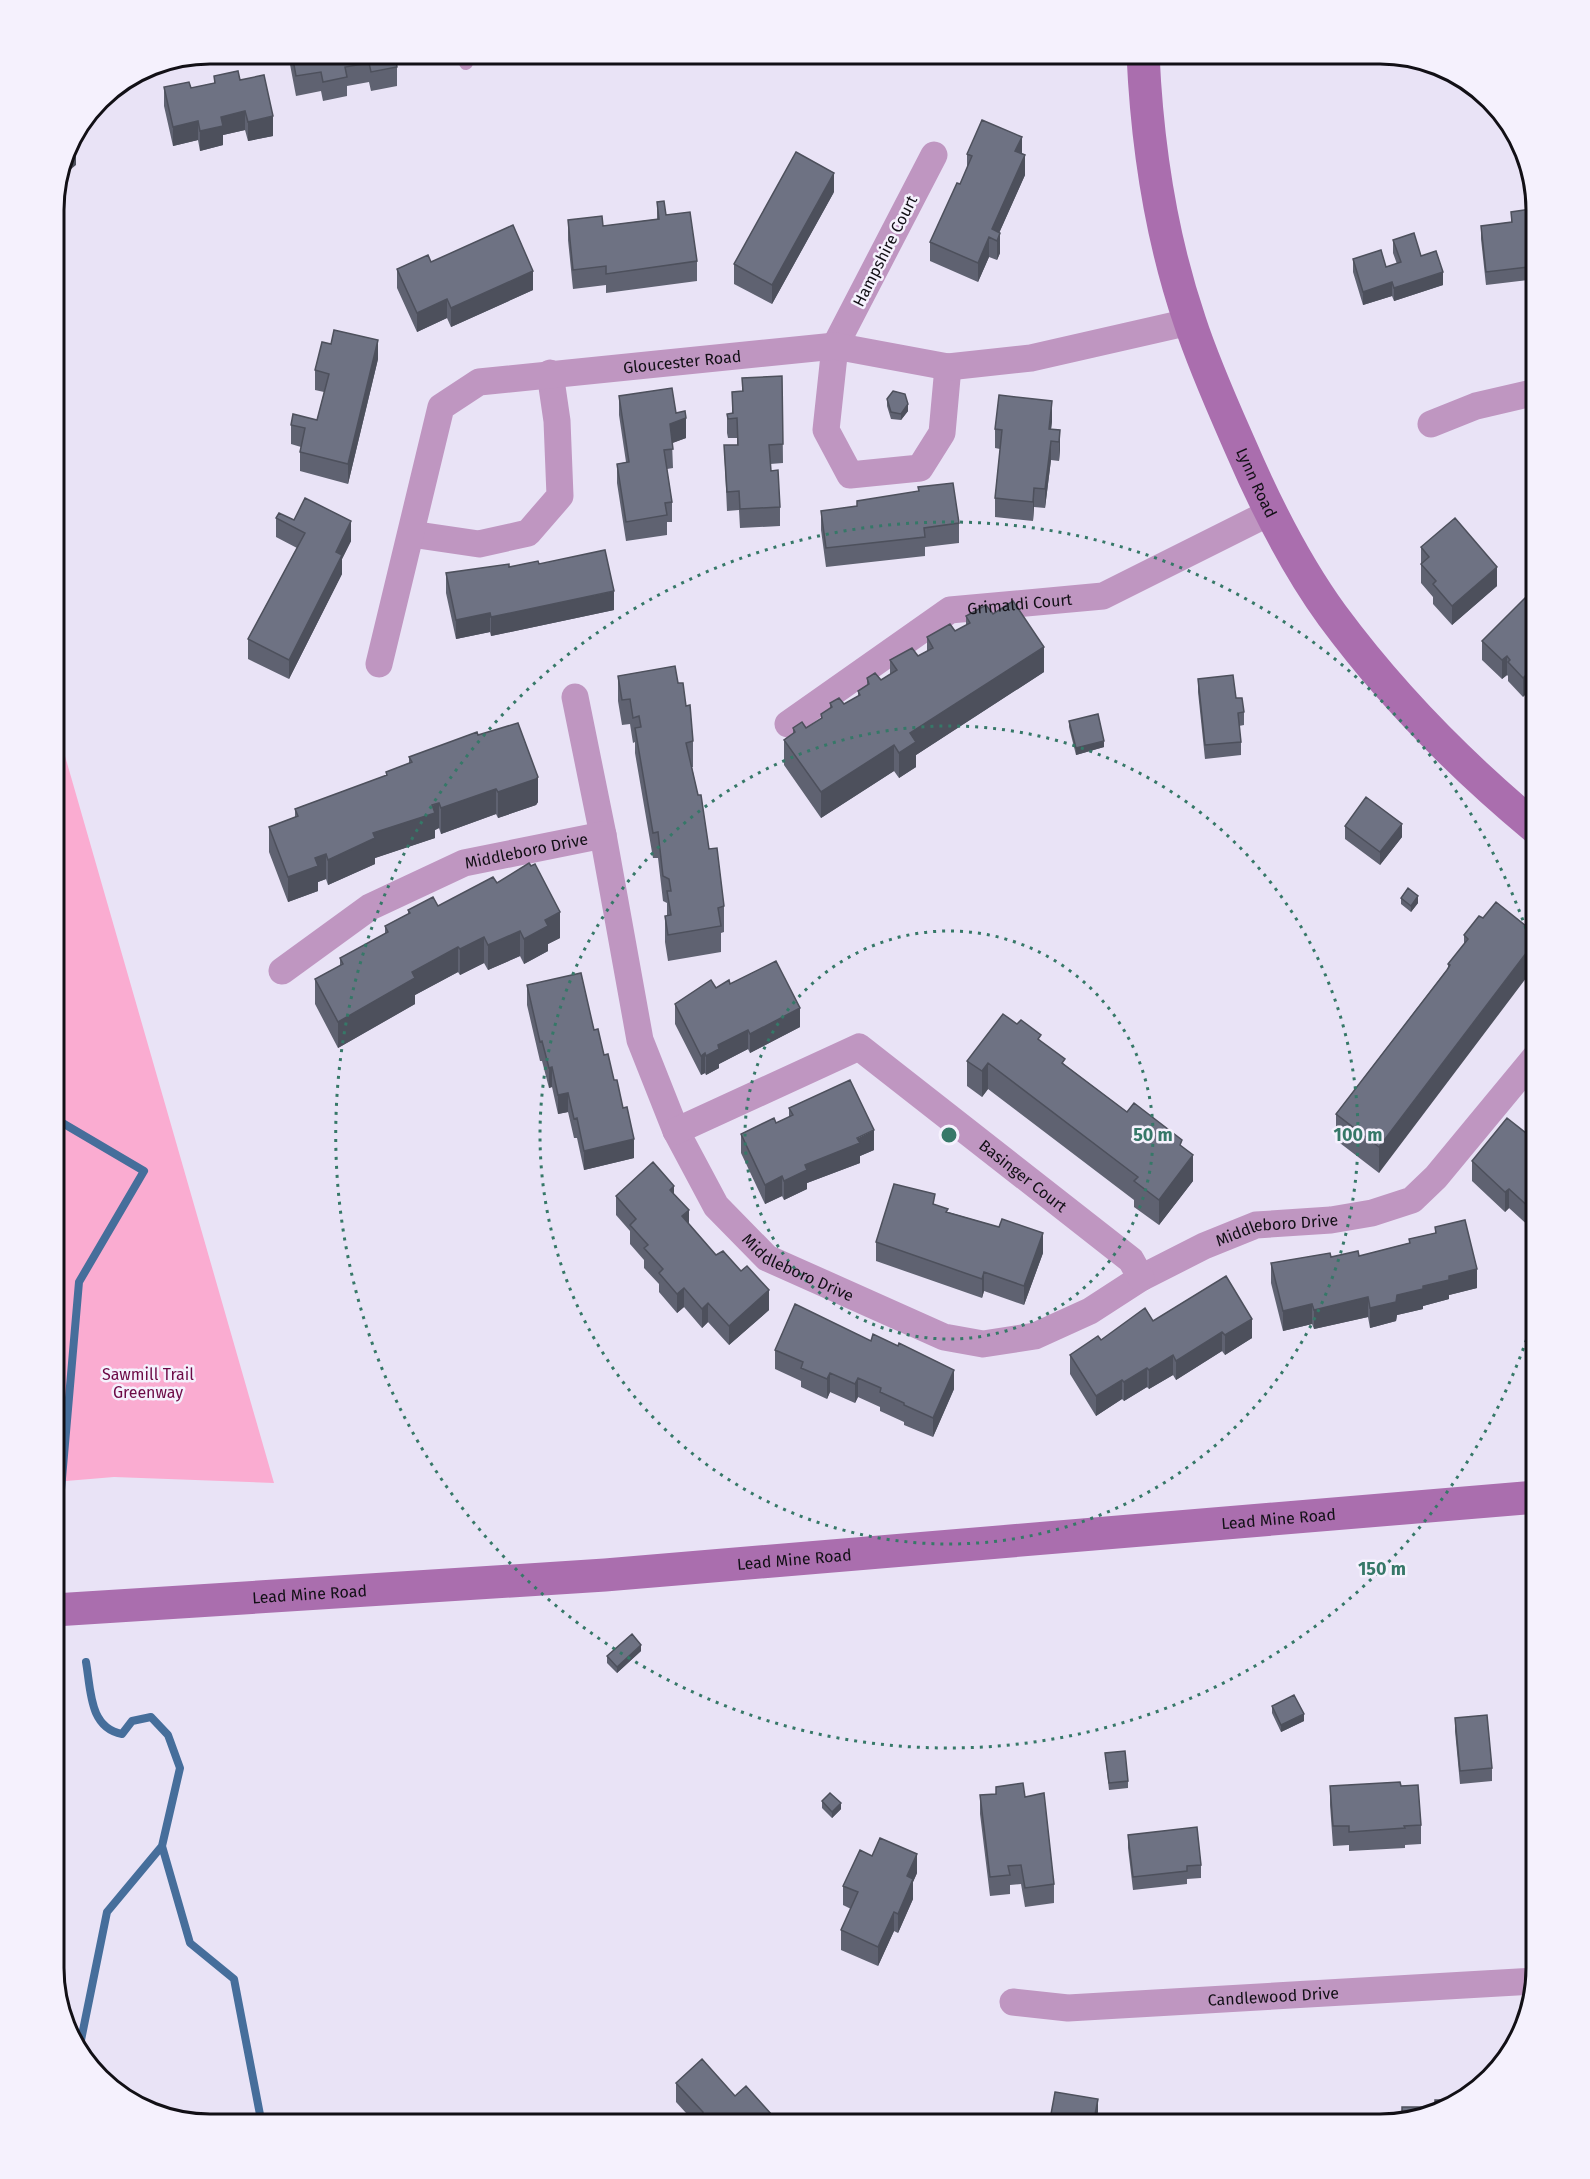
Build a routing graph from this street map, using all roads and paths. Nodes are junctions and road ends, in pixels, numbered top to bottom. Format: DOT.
graph roads {
  1 [pos="1143,65"];
  2 [pos="934,154"];
  3 [pos="1189,322"];
  4 [pos="835,346"];
  5 [pos="948,367"];
  6 [pos="550,373"];
  7 [pos="1526,394"];
  8 [pos="1431,424"];
  9 [pos="1269,513"];
  10 [pos="411,534"];
  11 [pos="379,664"];
  12 [pos="575,697"];
  13 [pos="788,724"];
  14 [pos="1526,820"];
  15 [pos="603,835"];
  16 [pos="282,971"];
  17 [pos="1526,1085"];
  18 [pos="676,1131"];
  19 [pos="1142,1278"];
  20 [pos="1526,1498"];
  21 [pos="64,1609"];
  22 [pos="1525,1981"];
  23 [pos="1013,2002"];
  1 -- 3 [label="main road, Lynn Road"];
  2 -- 4 [label="street, Hampshire Court"];
  3 -- 5 [label="street, Gloucester Road"];
  3 -- 9 [label="main road, Lynn Road"];
  4 -- 5 [label="street, Gloucester Road"];
  4 -- 5 [label="street"];
  4 -- 6 [label="street, Gloucester Road"];
  6 -- 10 [label="street, Gloucester Road"];
  6 -- 10 [label="street"];
  7 -- 8 [label="street"];
  9 -- 13 [label="street, Grimaldi Court"];
  9 -- 14 [label="main road, Lynn Road"];
  10 -- 11 [label="street, Gloucester Road"];
  12 -- 15 [label="street"];
  15 -- 16 [label="street, Middleboro Drive"];
  15 -- 18 [label="street, Middleboro Drive"];
  17 -- 19 [label="street, Middleboro Drive"];
  18 -- 19 [label="street, Middleboro Drive"];
  18 -- 19 [label="street, Basinger Court"];
  20 -- 21 [label="main road, Lead Mine Road"];
  22 -- 23 [label="street, Candlewood Drive"];
}
